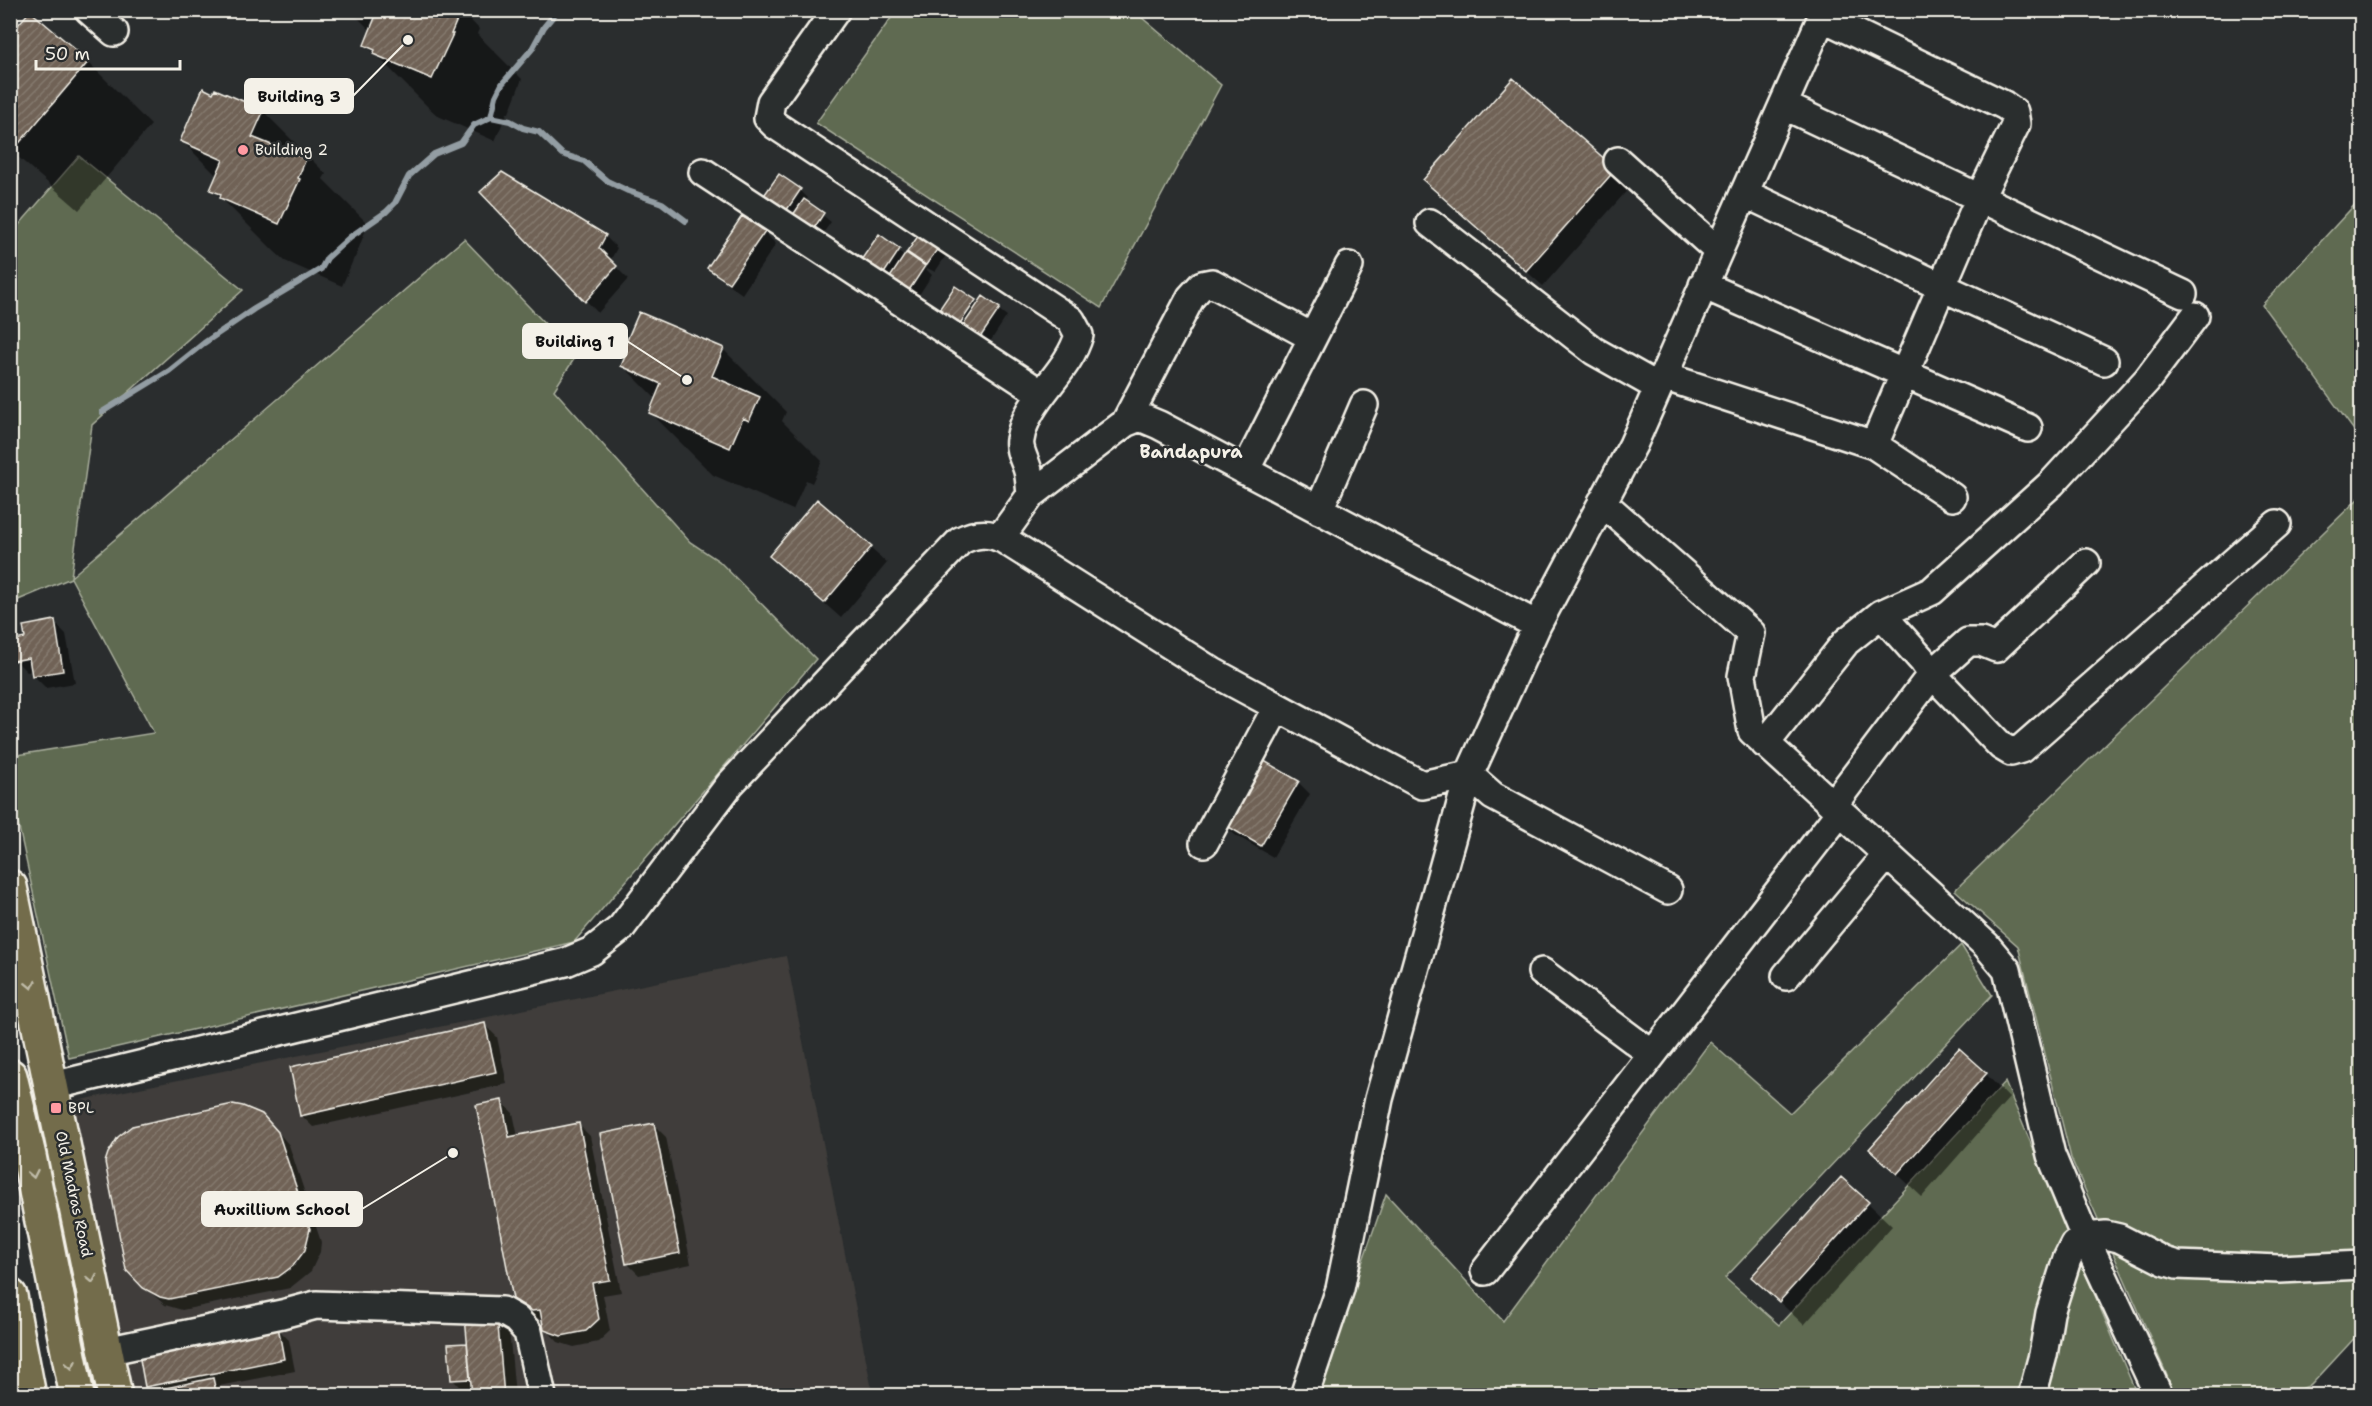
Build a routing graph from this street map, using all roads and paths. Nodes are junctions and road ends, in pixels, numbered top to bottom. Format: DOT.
graph roads {
  1 [pos="89,10"];
  2 [pos="836,10"];
  3 [pos="1823,14"];
  4 [pos="114,32"];
  5 [pos="1783,105"];
  6 [pos="1618,160"];
  7 [pos="703,172"];
  8 [pos="1744,193"];
  9 [pos="1980,197"];
  10 [pos="1430,223"];
  11 [pos="1718,251"];
  12 [pos="1349,266"];
  13 [pos="1704,285"];
  14 [pos="1940,286"];
  15 [pos="1312,337"];
  16 [pos="2104,361"];
  17 [pos="1904,373"];
  18 [pos="1661,381"];
  19 [pos="1042,394"];
  20 [pos="1364,405"];
  21 [pos="1125,423"];
  22 [pos="2028,428"];
  23 [pos="1874,445"];
  24 [pos="1245,471"];
  25 [pos="1031,495"];
  26 [pos="1952,497"];
  27 [pos="1602,502"];
  28 [pos="1319,510"];
  29 [pos="2277,524"];
  30 [pos="1000,538"];
  31 [pos="2086,564"];
  32 [pos="1881,614"];
  33 [pos="1537,625"];
  34 [pos="1932,674"];
  35 [pos="1277,707"];
  36 [pos="1765,744"];
  37 [pos="1469,775"];
  38 [pos="1837,809"];
  39 [pos="1204,843"];
  40 [pos="1887,855"];
  41 [pos="10,887"];
  42 [pos="1668,890"];
  43 [pos="1542,972"];
  44 [pos="1786,976"];
  45 [pos="1652,1054"];
  46 [pos="10,1076"];
  47 [pos="52,1086"];
  48 [pos="2085,1237"];
  49 [pos="2361,1265"];
  50 [pos="1485,1271"];
  51 [pos="10,1296"];
  52 [pos="106,1351"];
  53 [pos="29,1395"];
  54 [pos="77,1395"];
  55 [pos="115,1395"];
  56 [pos="542,1395"];
  57 [pos="1304,1395"];
  58 [pos="2032,1395"];
  59 [pos="2159,1395"];
  1 -- 4 [label="street"];
  2 -- 19 [label="street"];
  3 -- 5 [label="street"];
  3 -- 9 [label="street"];
  5 -- 8 [label="street"];
  5 -- 9 [label="street"];
  6 -- 11 [label="street"];
  7 -- 19 [label="street"];
  8 -- 11 [label="street"];
  8 -- 14 [label="street"];
  9 -- 14 [label="street"];
  9 -- 32 [label="street"];
  10 -- 18 [label="street"];
  11 -- 13 [label="street"];
  12 -- 15 [label="street"];
  13 -- 17 [label="street"];
  13 -- 18 [label="street"];
  14 -- 16 [label="street"];
  14 -- 17 [label="street"];
  15 -- 21 [label="street"];
  15 -- 24 [label="street"];
  17 -- 22 [label="street"];
  17 -- 23 [label="street"];
  18 -- 23 [label="street"];
  18 -- 27 [label="street"];
  19 -- 25 [label="street"];
  20 -- 28 [label="street"];
  21 -- 24 [label="street"];
  21 -- 25 [label="street"];
  23 -- 26 [label="street"];
  24 -- 28 [label="street"];
  25 -- 30 [label="street"];
  27 -- 33 [label="street"];
  27 -- 36 [label="street"];
  28 -- 33 [label="street"];
  29 -- 34 [label="street"];
  30 -- 35 [label="street"];
  30 -- 47 [label="street"];
  31 -- 34 [label="street"];
  32 -- 34 [label="street"];
  32 -- 36 [label="street"];
  33 -- 37 [label="street"];
  34 -- 38 [label="street"];
  35 -- 37 [label="street"];
  35 -- 39 [label="street"];
  36 -- 38 [label="street"];
  37 -- 42 [label="street"];
  37 -- 57 [label="street"];
  38 -- 40 [label="street"];
  38 -- 45 [label="street"];
  40 -- 44 [label="street"];
  40 -- 48 [label="street"];
  41 -- 47 [label="main road, Old Madras Road, one-way"];
  43 -- 45 [label="street"];
  45 -- 50 [label="street"];
  46 -- 54 [label="main road, one-way"];
  47 -- 52 [label="main road, Old Madras Road, one-way"];
  48 -- 49 [label="street"];
  48 -- 58 [label="street"];
  48 -- 59 [label="street"];
  51 -- 53 [label="main road"];
  52 -- 55 [label="main road, Old Madras Road"];
  52 -- 56 [label="street"];
}
